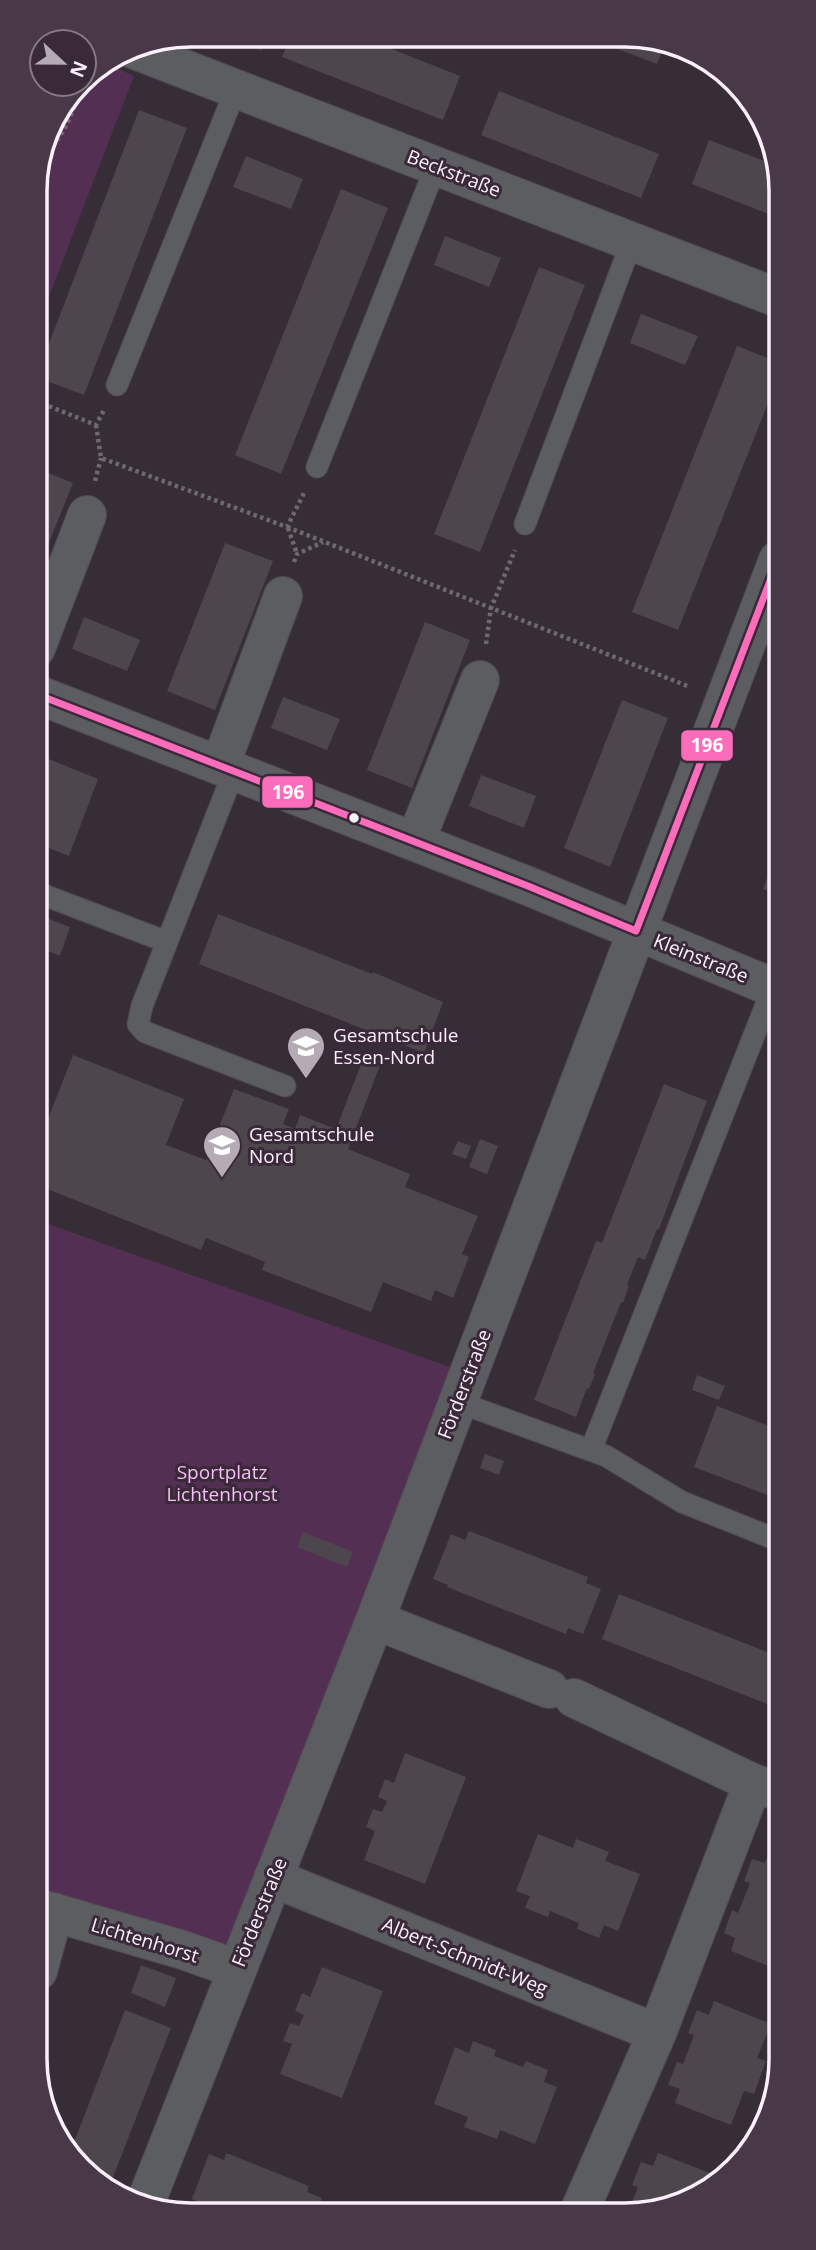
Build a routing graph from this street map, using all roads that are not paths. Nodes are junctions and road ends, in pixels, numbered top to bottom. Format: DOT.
graph roads {
  1 [pos="147,54"];
  2 [pos="236,89"];
  3 [pos="436,166"];
  4 [pos="632,241"];
  5 [pos="769,294"];
  6 [pos="117,385"];
  7 [pos="317,467"];
  8 [pos="87,515"];
  9 [pos="525,524"];
  10 [pos="769,586"];
  11 [pos="283,596"];
  12 [pos="48,617"];
  13 [pos="480,680"];
  14 [pos="48,699"];
  15 [pos="227,768"];
  16 [pos="415,842"];
  17 [pos="48,896"];
  18 [pos="636,931"];
  19 [pos="167,942"];
  20 [pos="769,986"];
  21 [pos="769,1008"];
  22 [pos="285,1086"];
  23 [pos="458,1402"];
  24 [pos="591,1450"];
  25 [pos="768,1536"];
  26 [pos="375,1620"];
  27 [pos="767,1787"];
  28 [pos="273,1878"];
  29 [pos="47,1910"];
  30 [pos="236,1969"];
  31 [pos="657,2034"];
  32 [pos="148,2196"];
  33 [pos="583,2203"];
  1 -- 2 [label="street, Beckstraße"];
  2 -- 3 [label="street, Beckstraße"];
  2 -- 6 [label="lane"];
  3 -- 4 [label="street, Beckstraße"];
  3 -- 7 [label="lane"];
  4 -- 5 [label="street, Beckstraße"];
  4 -- 9 [label="lane"];
  8 -- 12 [label="street"];
  10 -- 18 [label="street, Förderstraße"];
  11 -- 15 [label="street"];
  13 -- 16 [label="street"];
  14 -- 15 [label="street, Kleinstraße"];
  15 -- 16 [label="street, Kleinstraße"];
  15 -- 19 [label="lane"];
  16 -- 18 [label="street, Kleinstraße"];
  17 -- 19 [label="lane"];
  18 -- 20 [label="street, Kleinstraße"];
  18 -- 23 [label="street, Förderstraße"];
  19 -- 22 [label="lane"];
  21 -- 24 [label="lane"];
  23 -- 24 [label="lane"];
  23 -- 26 [label="street, Förderstraße"];
  24 -- 25 [label="lane"];
  26 -- 27 [label="street"];
  26 -- 28 [label="street, Förderstraße"];
  27 -- 31 [label="street"];
  28 -- 30 [label="street, Förderstraße"];
  28 -- 31 [label="street, Albert-Schmidt-Weg"];
  29 -- 30 [label="street, Lichtenhorst"];
  30 -- 32 [label="street, Förderstraße"];
  31 -- 33 [label="street"];
}
